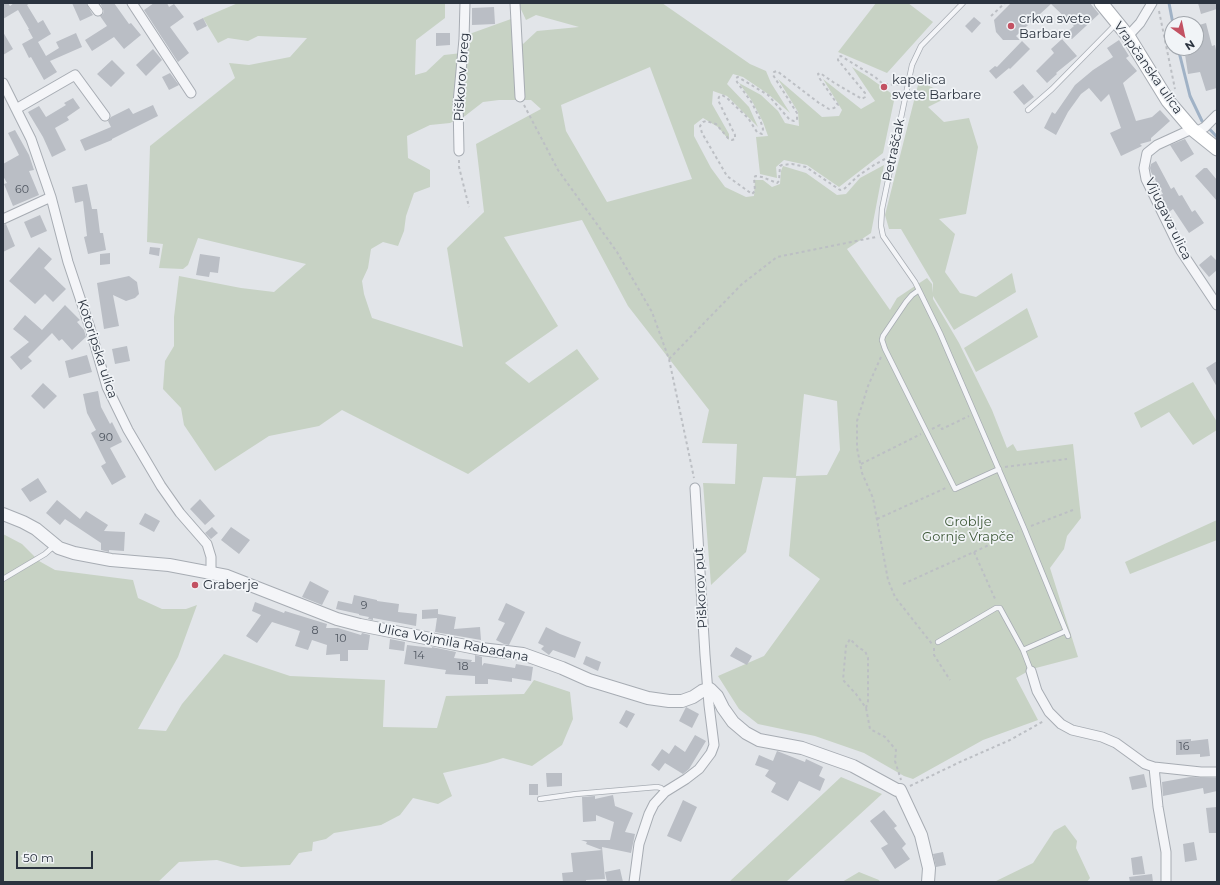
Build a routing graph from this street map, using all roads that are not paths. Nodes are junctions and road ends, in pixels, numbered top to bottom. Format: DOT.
graph roads {
  1 [pos="92,3"];
  2 [pos="132,3"];
  3 [pos="465,3"];
  4 [pos="515,3"];
  5 [pos="963,3"];
  6 [pos="1100,3"];
  7 [pos="1155,7"];
  8 [pos="98,11"];
  9 [pos="1117,23"];
  10 [pos="1128,36"];
  11 [pos="3,83"];
  12 [pos="190,93"];
  13 [pos="520,97"];
  14 [pos="16,109"];
  15 [pos="1028,110"];
  16 [pos="105,116"];
  17 [pos="1204,125"];
  18 [pos="1217,149"];
  19 [pos="459,151"];
  20 [pos="51,198"];
  21 [pos="3,219"];
  22 [pos="919,290"];
  23 [pos="1217,305"];
  24 [pos="998,469"];
  25 [pos="696,488"];
  26 [pos="3,514"];
  27 [pos="55,545"];
  28 [pos="211,572"];
  29 [pos="3,579"];
  30 [pos="1066,631"];
  31 [pos="1068,636"];
  32 [pos="938,642"];
  33 [pos="1023,650"];
  34 [pos="1031,671"];
  35 [pos="708,689"];
  36 [pos="1154,767"];
  37 [pos="1217,772"];
  38 [pos="665,792"];
  39 [pos="540,799"];
  40 [pos="634,882"];
  41 [pos="928,882"];
  42 [pos="1166,882"];
  1 -- 8 [label="street"];
  2 -- 12 [label="street"];
  3 -- 19 [label="street, Piškorov breg"];
  4 -- 13 [label="street"];
  5 -- 22 [label="lane, Petraščak"];
  6 -- 9 [label="main road, Vrapčanska ulica"];
  7 -- 10 [label="street"];
  9 -- 10 [label="main road, Vrapčanska ulica"];
  9 -- 15 [label="lane"];
  10 -- 17 [label="main road, Vrapčanska ulica"];
  11 -- 14 [label="street, Kotoripska ulica"];
  14 -- 16 [label="street"];
  14 -- 20 [label="street, Kotoripska ulica"];
  17 -- 18 [label="main road, Vrapčanska ulica"];
  17 -- 23 [label="street, Vijugava ulica"];
  20 -- 21 [label="street"];
  20 -- 28 [label="street, Kotoripska ulica"];
  22 -- 24 [label="lane, Petraščak"];
  22 -- 24 [label="lane"];
  24 -- 30 [label="lane, Petraščak"];
  25 -- 35 [label="street, Piškorov put"];
  26 -- 27 [label="street"];
  27 -- 28 [label="street"];
  27 -- 29 [label="lane"];
  28 -- 35 [label="street, Ulica Vojmila Rabadana"];
  30 -- 31 [label="lane, Petraščak"];
  30 -- 33 [label="lane"];
  32 -- 33 [label="lane"];
  33 -- 34 [label="lane"];
  34 -- 36 [label="street"];
  35 -- 38 [label="street, Piškorov put"];
  35 -- 41 [label="street"];
  36 -- 37 [label="street"];
  36 -- 42 [label="street"];
  38 -- 39 [label="lane"];
  38 -- 40 [label="street, Piškorov put"];
}
